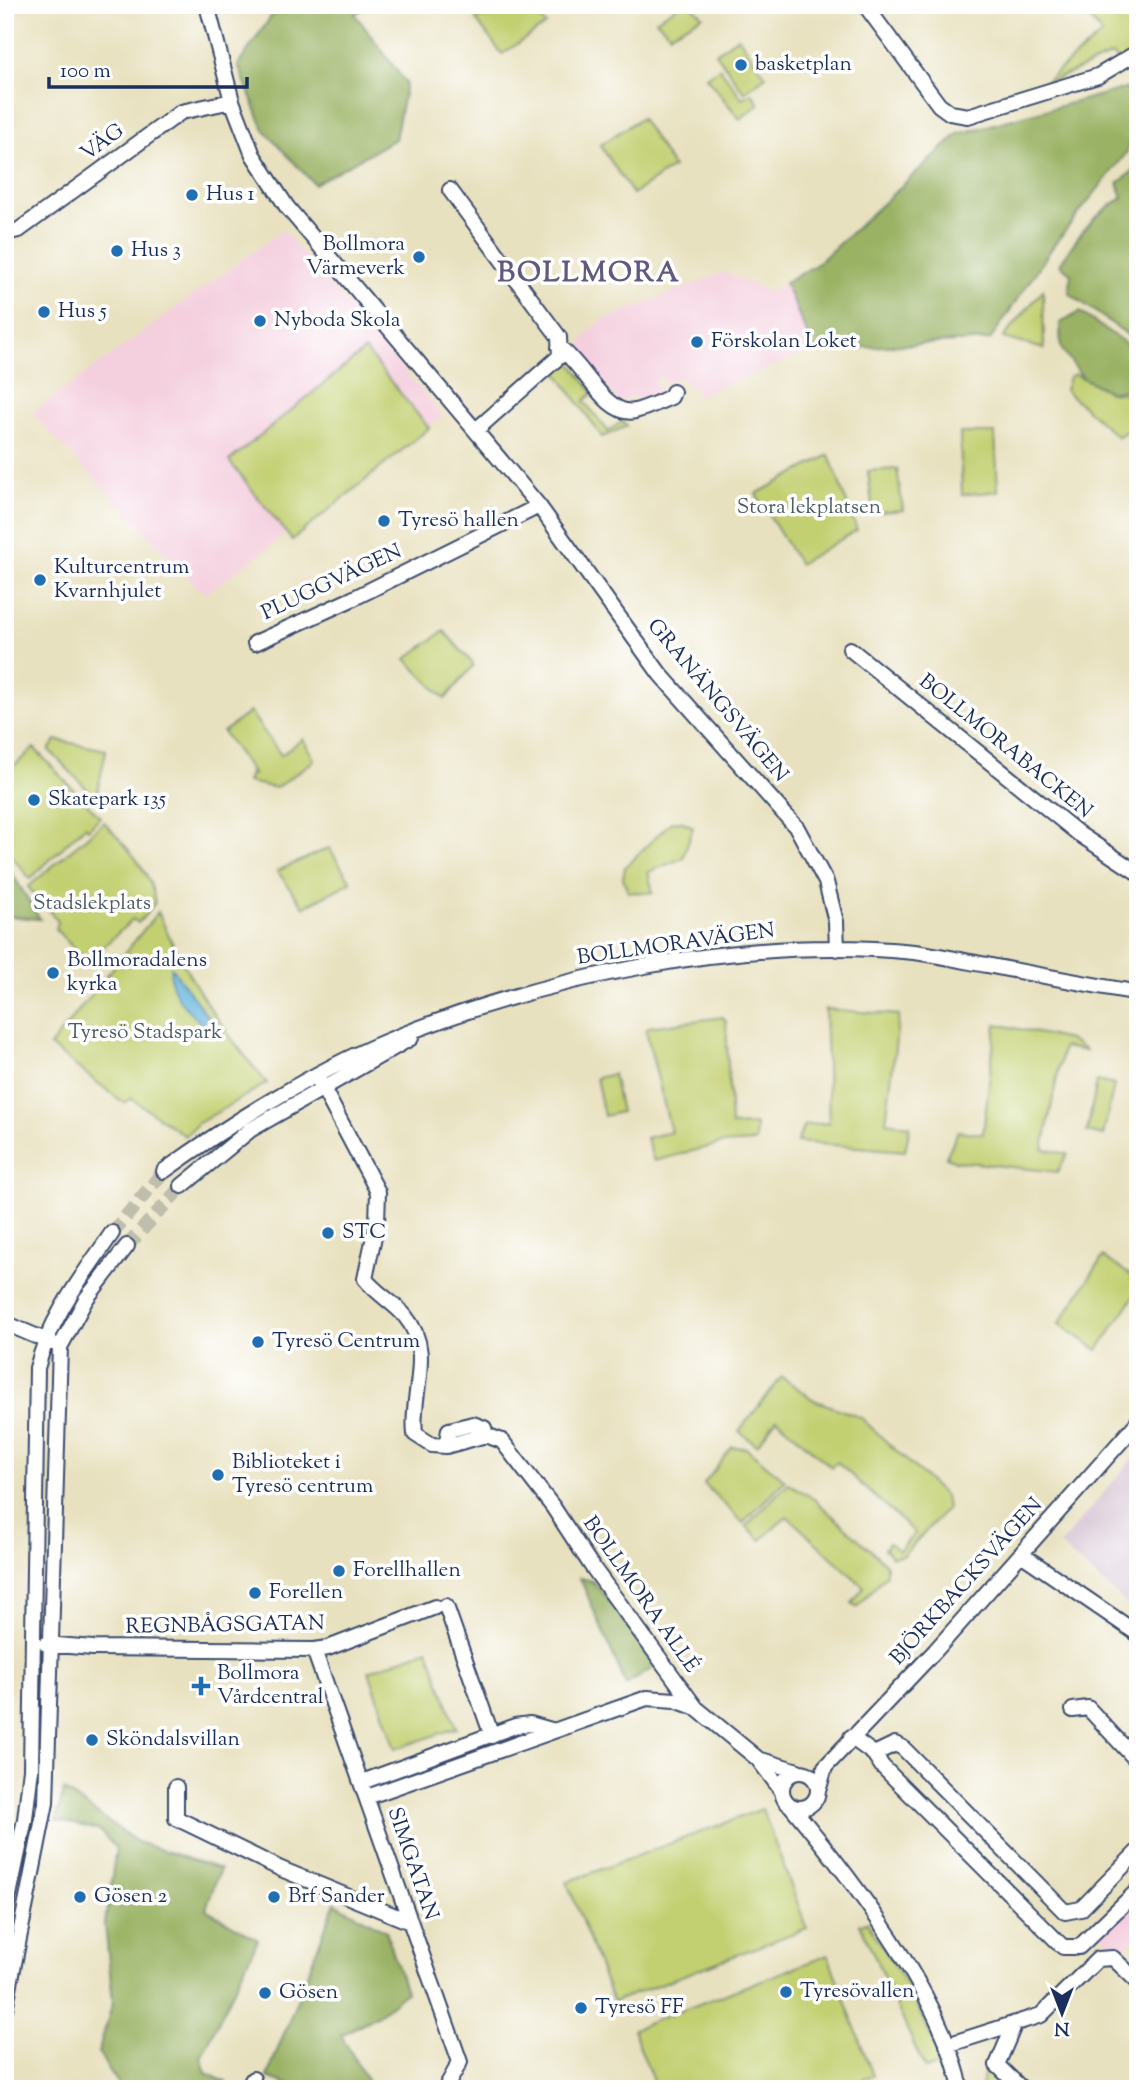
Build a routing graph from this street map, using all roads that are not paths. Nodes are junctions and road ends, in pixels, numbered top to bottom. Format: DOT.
graph roads {
  1 [pos="865,5"];
  2 [pos="207,7"];
  3 [pos="1138,52"];
  4 [pos="232,101"];
  5 [pos="450,190"];
  6 [pos="5,233"];
  7 [pos="559,347"];
  8 [pos="673,392"];
  9 [pos="476,430"];
  10 [pos="540,506"];
  11 [pos="256,643"];
  12 [pos="850,649"];
  13 [pos="1138,873"];
  14 [pos="837,949"];
  15 [pos="1138,993"];
  16 [pos="319,1082"];
  17 [pos="164,1171"];
  18 [pos="182,1186"];
  19 [pos="112,1233"];
  20 [pos="127,1246"];
  21 [pos="5,1323"];
  22 [pos="44,1338"];
  23 [pos="60,1347"];
  24 [pos="1138,1422"];
  25 [pos="1021,1554"];
  26 [pos="1138,1634"];
  27 [pos="32,1644"];
  28 [pos="52,1644"];
  29 [pos="314,1650"];
  30 [pos="696,1708"];
  31 [pos="1073,1710"];
  32 [pos="551,1730"];
  33 [pos="492,1736"];
  34 [pos="851,1737"];
  35 [pos="874,1754"];
  36 [pos="758,1759"];
  37 [pos="1138,1762"];
  38 [pos="825,1768"];
  39 [pos="804,1773"];
  40 [pos="362,1782"];
  41 [pos="176,1787"];
  42 [pos="782,1791"];
  43 [pos="817,1794"];
  44 [pos="367,1797"];
  45 [pos="792,1807"];
  46 [pos="817,1837"];
  47 [pos="1138,1851"];
  48 [pos="1138,1890"];
  49 [pos="5,1914"];
  50 [pos="410,1922"];
  51 [pos="1138,1982"];
  52 [pos="5,2008"];
  53 [pos="1014,2023"];
  54 [pos="947,2045"];
  55 [pos="444,2089"];
  56 [pos="961,2089"];
  57 [pos="1022,2089"];
  1 -- 3 [label="street"];
  2 -- 4 [label="street, GRANÄNGSVÄGEN"];
  4 -- 6 [label="street, VÄG"];
  4 -- 9 [label="street, GRANÄNGSVÄGEN"];
  5 -- 7 [label="street"];
  7 -- 8 [label="street"];
  7 -- 9 [label="street"];
  9 -- 10 [label="street, GRANÄNGSVÄGEN"];
  10 -- 11 [label="street, PLUGGVÄGEN"];
  10 -- 14 [label="street, GRANÄNGSVÄGEN"];
  12 -- 13 [label="street, BOLLMORABACKEN"];
  14 -- 15 [label="street, BOLLMORAVÄGEN"];
  14 -- 16 [label="street, BOLLMORAVÄGEN"];
  16 -- 17 [label="street, BOLLMORAVÄGEN"];
  16 -- 18 [label="street, BOLLMORAVÄGEN"];
  16 -- 30 [label="street, BOLLMORA ALLÉ"];
  19 -- 22 [label="street"];
  20 -- 23 [label="street"];
  21 -- 22 [label="street"];
  22 -- 23 [label="street"];
  22 -- 27 [label="street"];
  23 -- 28 [label="street"];
  24 -- 25 [label="street, BJÖRKBACKSVÄGEN"];
  25 -- 26 [label="street"];
  25 -- 34 [label="street, BJÖRKBACKSVÄGEN"];
  27 -- 28 [label="street, REGNBÅGSGATAN"];
  27 -- 49 [label="street"];
  28 -- 29 [label="street, REGNBÅGSGATAN"];
  28 -- 52 [label="street"];
  29 -- 33 [label="street, REGNBÅGSGATAN"];
  29 -- 40 [label="street, SIMGATAN"];
  30 -- 32 [label="street"];
  30 -- 36 [label="street, BOLLMORA ALLÉ"];
  31 -- 37 [label="street"];
  32 -- 33 [label="street"];
  32 -- 44 [label="street"];
  33 -- 40 [label="street"];
  34 -- 35 [label="street"];
  34 -- 38 [label="street, BJÖRKBACKSVÄGEN"];
  35 -- 47 [label="street"];
  35 -- 48 [label="street"];
  36 -- 39 [label="street, BOLLMORA ALLÉ"];
  36 -- 42 [label="street, BOLLMORA ALLÉ"];
  38 -- 39 [label="street, BJÖRKBACKSVÄGEN"];
  38 -- 43 [label="street, BJÖRKBACKSVÄGEN"];
  39 -- 42 [label="street"];
  39 -- 43 [label="street"];
  40 -- 44 [label="street, SIMGATAN"];
  41 -- 50 [label="street"];
  42 -- 45 [label="street, BOLLMORA ALLÉ"];
  43 -- 45 [label="street"];
  43 -- 46 [label="street"];
  44 -- 50 [label="street, SIMGATAN"];
  45 -- 46 [label="street, BOLLMORA ALLÉ"];
  46 -- 54 [label="street, BOLLMORA ALLÉ"];
  50 -- 55 [label="street, SIMGATAN"];
  51 -- 53 [label="street"];
  53 -- 54 [label="street"];
  53 -- 57 [label="street"];
  54 -- 56 [label="street, BOLLMORA ALLÉ"];
}
